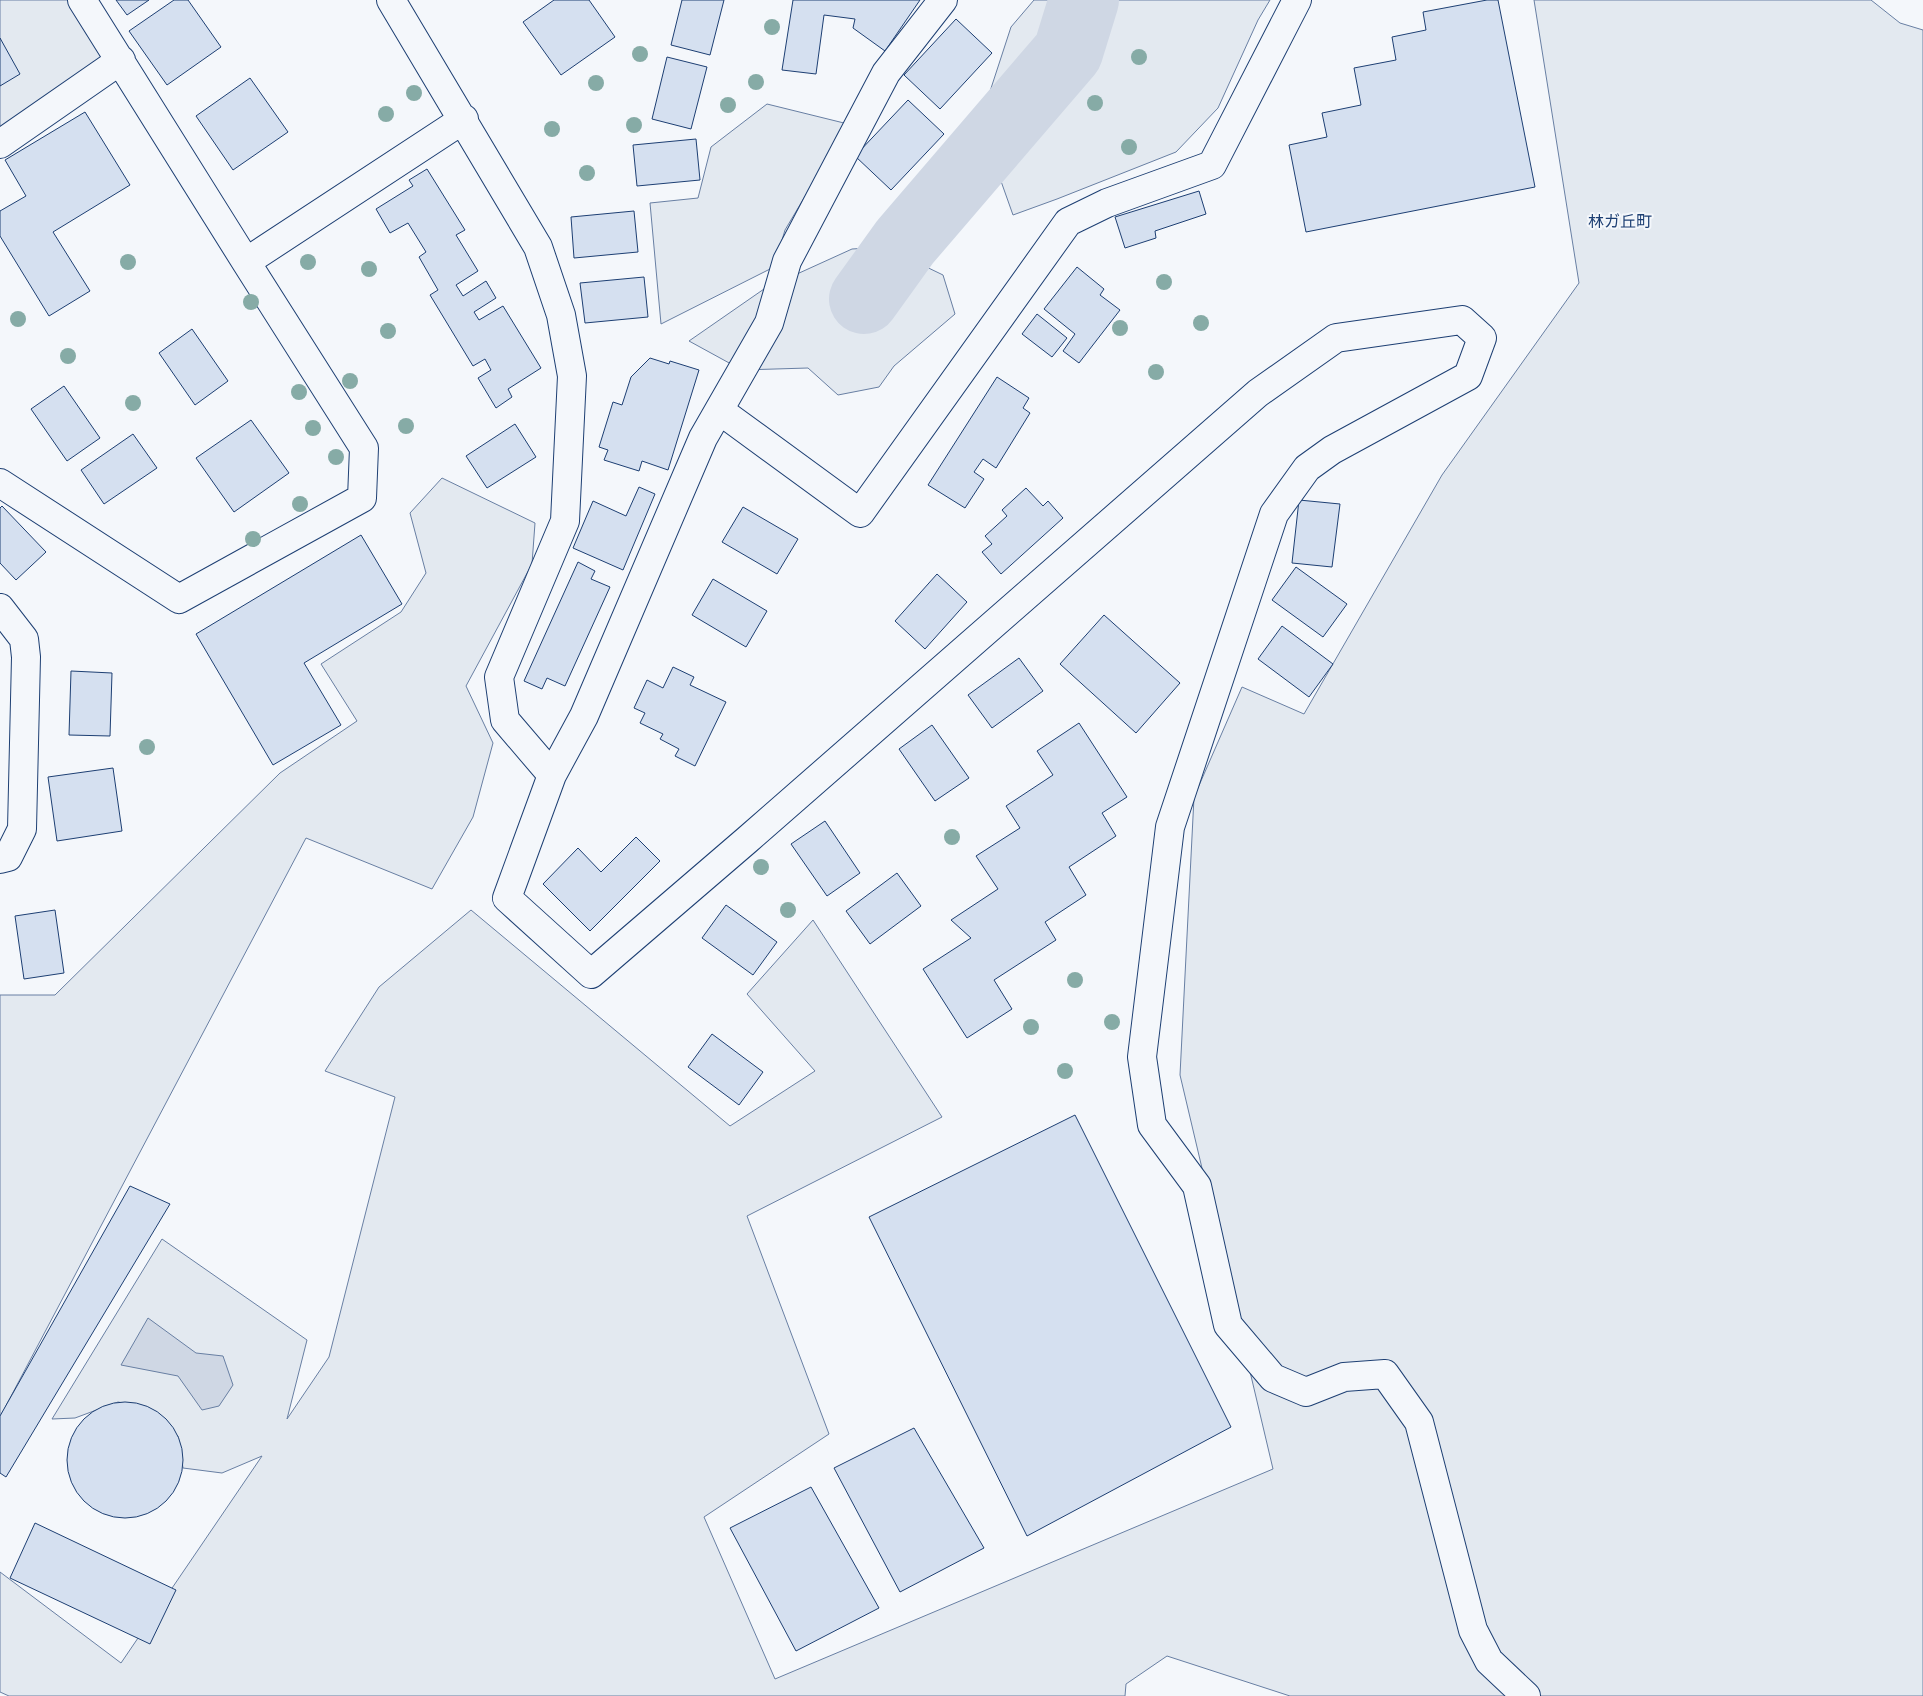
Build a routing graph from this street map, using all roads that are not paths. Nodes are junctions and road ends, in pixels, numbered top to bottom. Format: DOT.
graph roads {
  1 [pos="82,0"];
  2 [pos="392,0"];
  3 [pos="943,0"];
  4 [pos="1297,0"];
  5 [pos="121,60"];
  6 [pos="464,119"];
  7 [pos="0,144"];
  8 [pos="246,262"];
  9 [pos="719,410"];
  10 [pos="0,484"];
  11 [pos="0,608"];
  12 [pos="552,775"];
  13 [pos="0,859"];
  14 [pos="1526,1696"];
  1 -- 5 [label="street"];
  2 -- 6 [label="street"];
  3 -- 9 [label="street"];
  4 -- 9 [label="street"];
  5 -- 7 [label="street"];
  5 -- 8 [label="street"];
  6 -- 8 [label="street"];
  6 -- 12 [label="street"];
  8 -- 10 [label="street"];
  9 -- 12 [label="street"];
  11 -- 13 [label="street"];
  12 -- 14 [label="street"];
}
